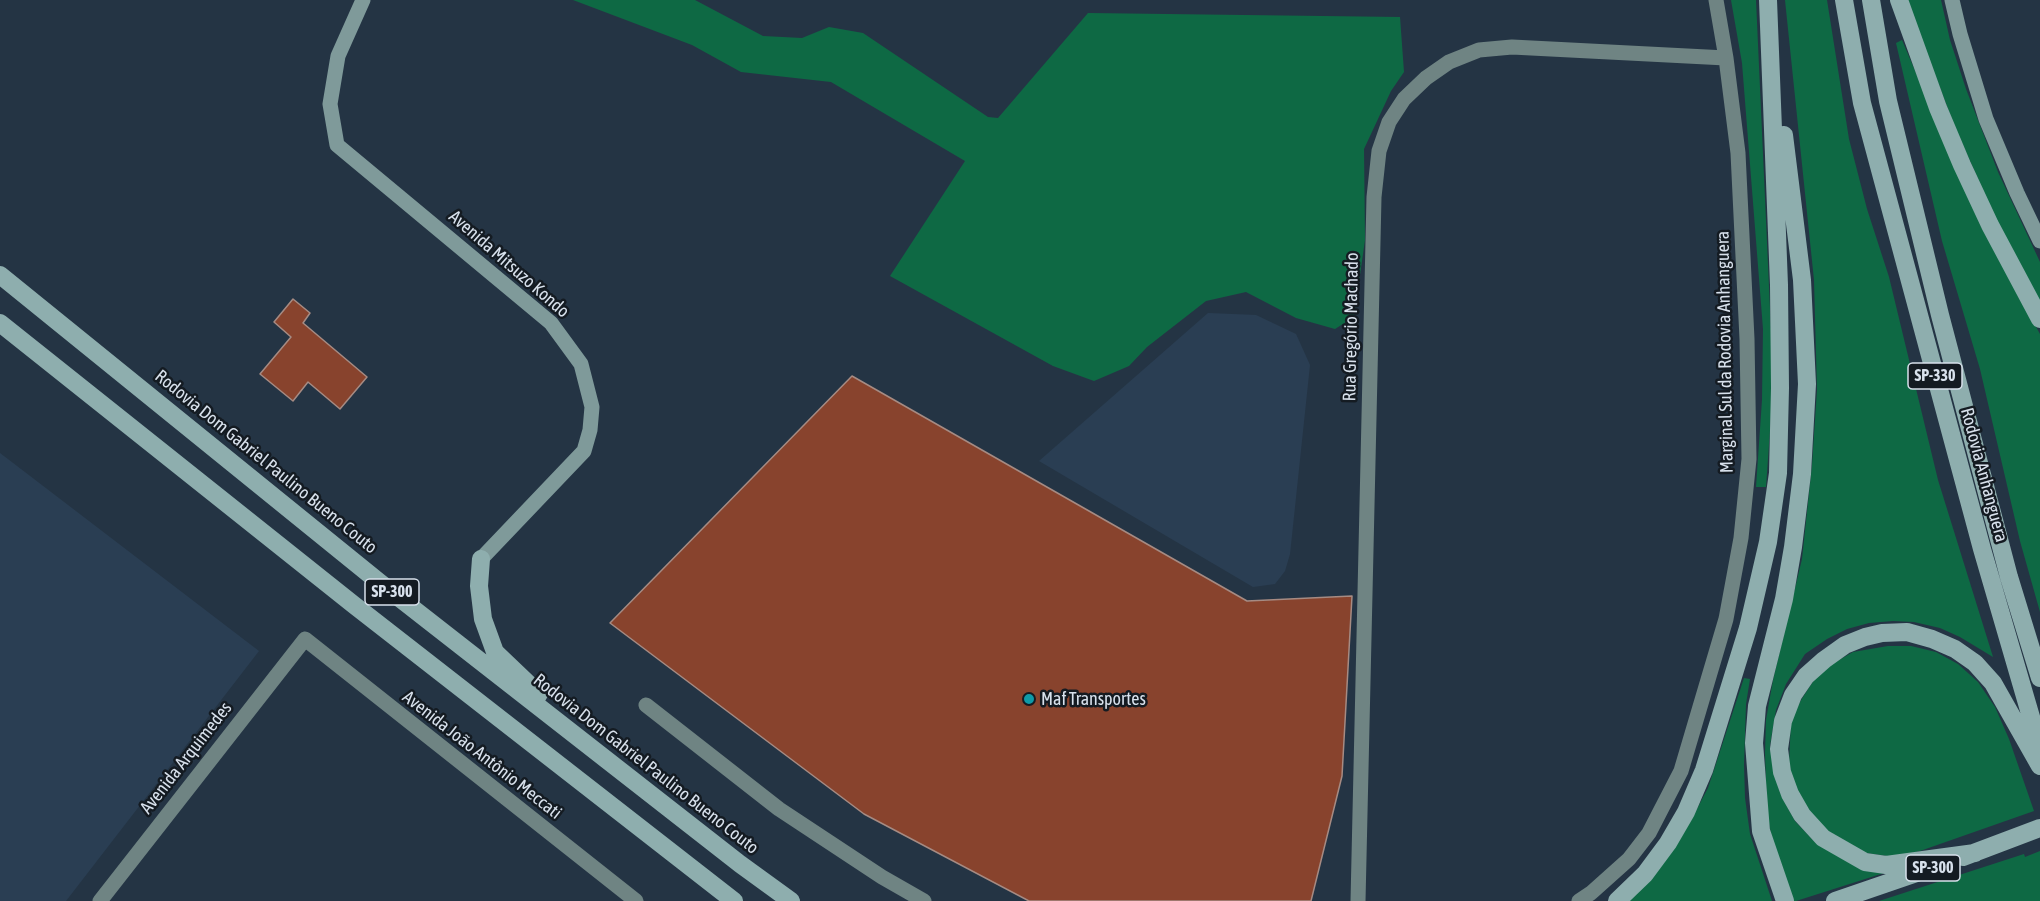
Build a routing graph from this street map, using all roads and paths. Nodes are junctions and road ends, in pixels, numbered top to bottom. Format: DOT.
graph roads {
  1 [pos="363,0"];
  2 [pos="1716,0"];
  3 [pos="1844,0"];
  4 [pos="1871,0"];
  5 [pos="1899,0"];
  6 [pos="1952,0"];
  7 [pos="1768,7"];
  8 [pos="1726,58"];
  9 [pos="2040,241"];
  10 [pos="0,273"];
  11 [pos="2040,319"];
  12 [pos="0,323"];
  13 [pos="481,559"];
  14 [pos="305,639"];
  15 [pos="2040,678"];
  16 [pos="646,705"];
  17 [pos="2040,748"];
  18 [pos="614,766"];
  19 [pos="2040,766"];
  20 [pos="2040,828"];
  21 [pos="2040,837"];
  22 [pos="1994,846"];
  23 [pos="1974,853"];
  24 [pos="100,901"];
  25 [pos="636,901"];
  26 [pos="734,901"];
  27 [pos="791,901"];
  28 [pos="924,901"];
  29 [pos="1358,901"];
  30 [pos="1579,901"];
  31 [pos="1617,901"];
  32 [pos="1785,901"];
  33 [pos="1835,901"];
  1 -- 13 [label="main road, Avenida Mitsuzo Kondo"];
  2 -- 8 [label="main road, Marginal Sul da Rodovia Anhanguera"];
  3 -- 17 [label="highway, Rodovia Anhanguera / SP-330"];
  4 -- 15 [label="highway, Rodovia Anhanguera / SP-330"];
  5 -- 11 [label="highway"];
  6 -- 9 [label="main road"];
  7 -- 31 [label="highway"];
  7 -- 32 [label="highway"];
  8 -- 29 [label="main road, Rua Gregório Machado"];
  8 -- 30 [label="main road, Marginal Sul da Rodovia Anhanguera"];
  10 -- 18 [label="highway, Rodovia Dom Gabriel Paulino Bueno Couto / SP-300"];
  12 -- 26 [label="highway, SP-300"];
  13 -- 18 [label="highway"];
  14 -- 24 [label="main road, Avenida Arquimedes"];
  14 -- 25 [label="main road, Avenida João Antônio Meccati"];
  16 -- 28 [label="main road"];
  18 -- 27 [label="highway, Rodovia Dom Gabriel Paulino Bueno Couto / SP-300"];
  19 -- 23 [label="highway"];
  20 -- 22 [label="highway, SP-300"];
  21 -- 22 [label="highway"];
  22 -- 23 [label="highway, SP-300"];
  23 -- 33 [label="highway, SP-300"];
}
